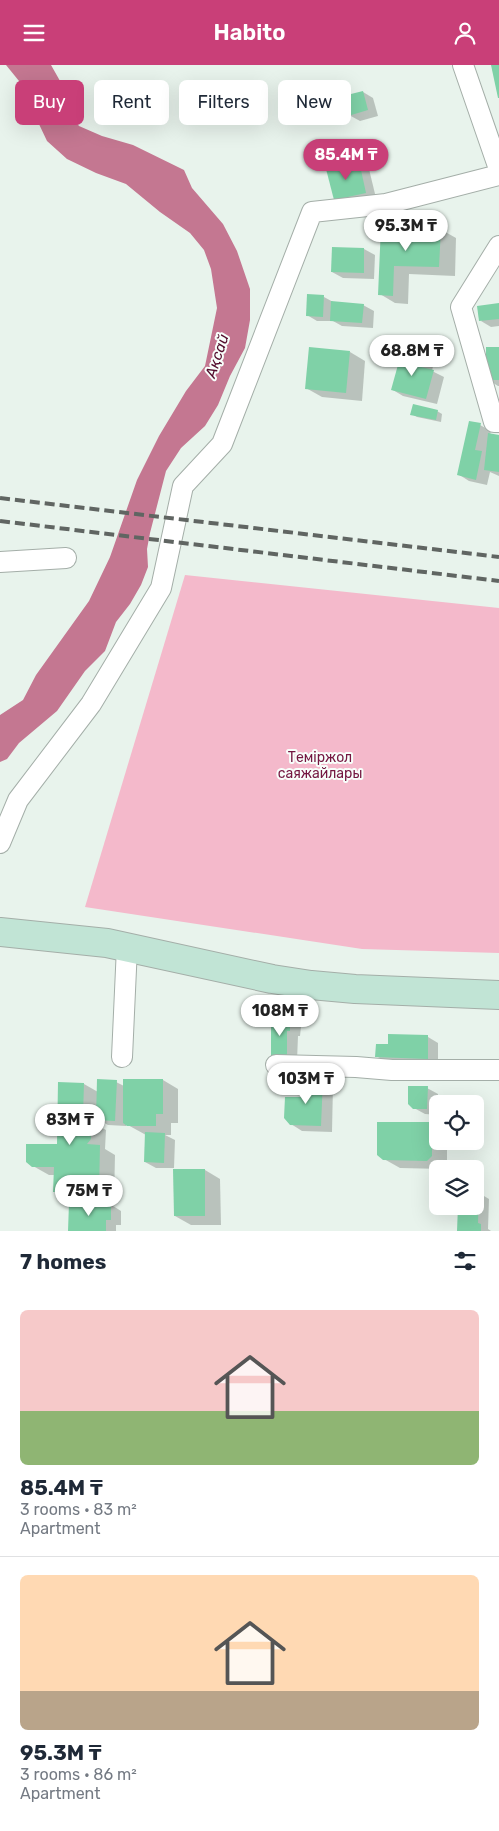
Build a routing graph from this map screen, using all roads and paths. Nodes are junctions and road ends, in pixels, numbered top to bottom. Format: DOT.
graph roads {
  1 [pos="462,65"];
  2 [pos="499,169"];
  3 [pos="499,175"];
  4 [pos="499,246"];
  5 [pos="499,422"];
  6 [pos="66,558"];
  7 [pos="0,562"];
  8 [pos="0,843"];
  9 [pos="0,931"];
  10 [pos="127,947"];
  11 [pos="499,995"];
  12 [pos="122,1057"];
  13 [pos="276,1065"];
  14 [pos="499,1070"];
  1 -- 2 [label="street"];
  3 -- 8 [label="street"];
  4 -- 5 [label="street"];
  6 -- 7 [label="street"];
  9 -- 10 [label="main road"];
  10 -- 11 [label="main road"];
  10 -- 12 [label="street"];
  13 -- 14 [label="street"];
}
